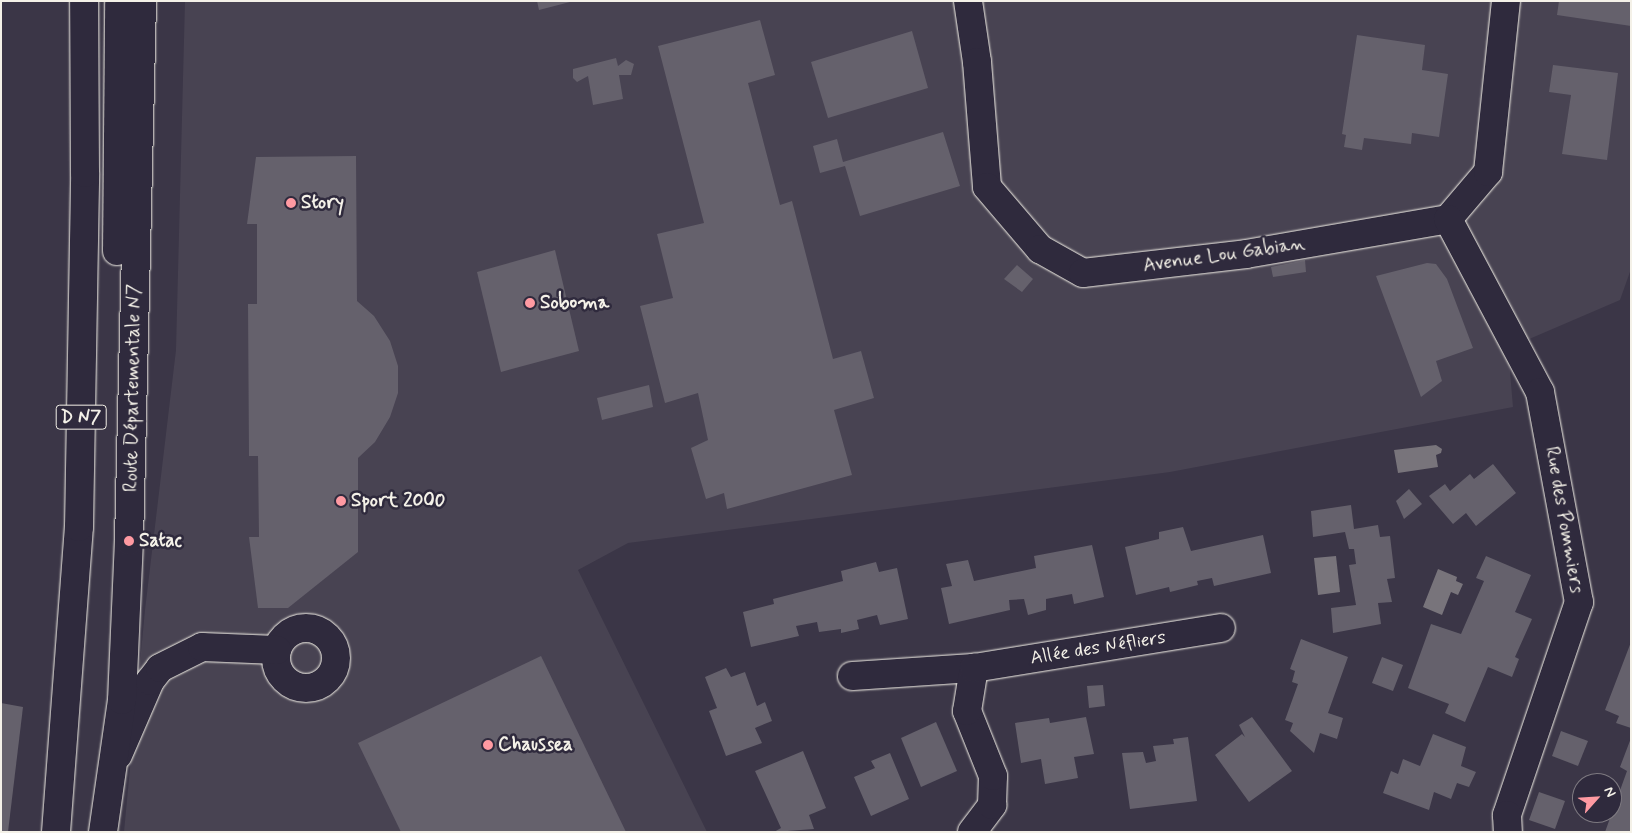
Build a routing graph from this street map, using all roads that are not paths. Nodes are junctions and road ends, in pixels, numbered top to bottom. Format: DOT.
graph roads {
  1 [pos="84,1"];
  2 [pos="119,1"];
  3 [pos="142,1"];
  4 [pos="968,1"];
  5 [pos="1506,1"];
  6 [pos="1448,220"];
  7 [pos="1221,628"];
  8 [pos="278,650"];
  9 [pos="974,668"];
  10 [pos="852,676"];
  11 [pos="109,774"];
  12 [pos="56,832"];
  13 [pos="103,832"];
  14 [pos="972,832"];
  15 [pos="1508,832"];
  1 -- 12 [label="main road, D N7"];
  2 -- 11 [label="main road, Route Départementale N7 / D N7"];
  3 -- 11 [label="main road, Route Départementale N7"];
  4 -- 6 [label="main road, Avenue Lou Gabian"];
  5 -- 6 [label="main road"];
  6 -- 15 [label="main road, Rue des Pommiers"];
  7 -- 9 [label="main road, Allée des Néfliers"];
  8 -- 11 [label="main road, Route Départementale N7"];
  9 -- 10 [label="main road, Allée des Néfliers"];
  9 -- 14 [label="main road"];
  11 -- 13 [label="main road, Route Départementale N7 / D N7"];
}
